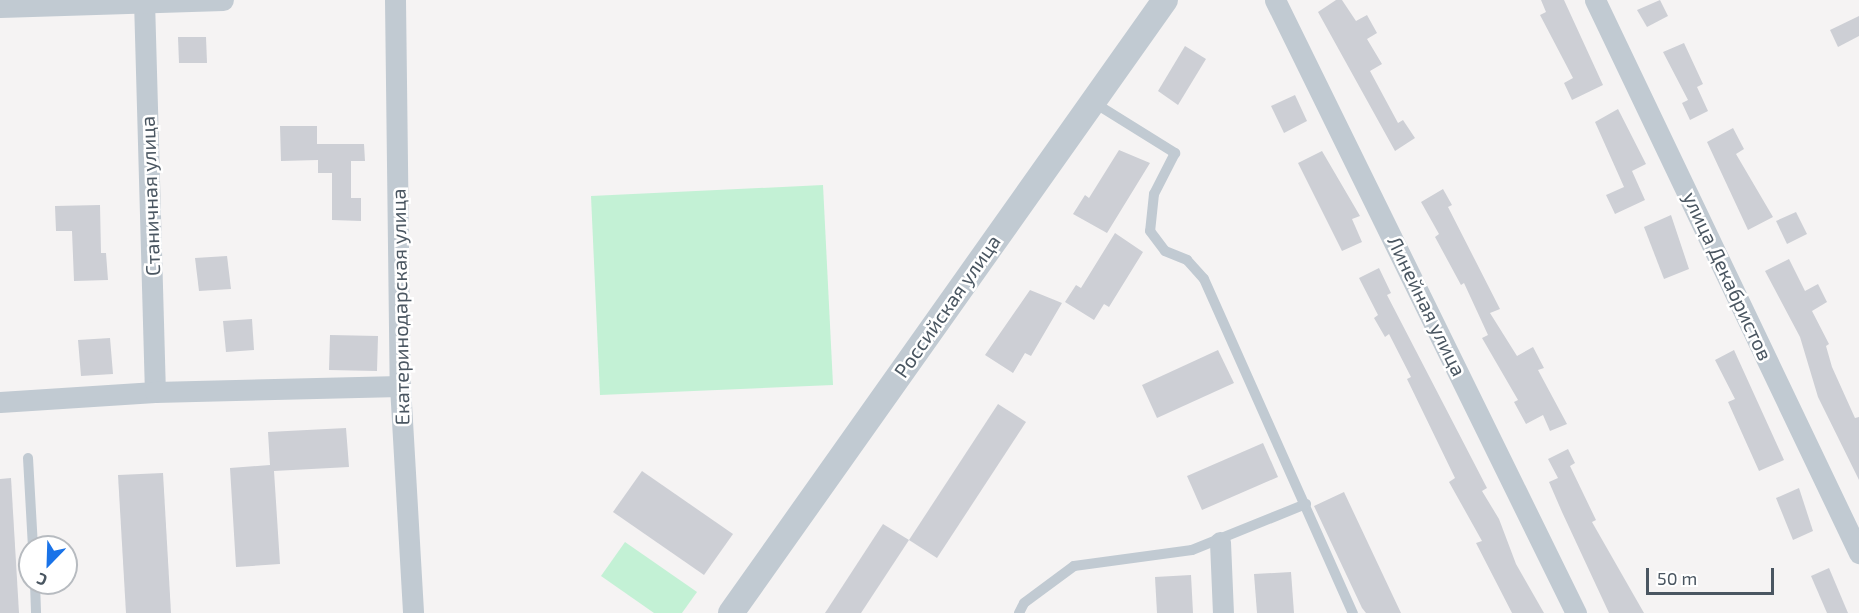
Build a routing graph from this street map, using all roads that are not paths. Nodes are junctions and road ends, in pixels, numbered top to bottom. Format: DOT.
graph roads {
  1 [pos="222,0"];
  2 [pos="395,0"];
  3 [pos="1166,0"];
  4 [pos="1275,0"];
  5 [pos="1595,0"];
  6 [pos="145,2"];
  7 [pos="0,7"];
  8 [pos="1091,100"];
  9 [pos="400,386"];
  10 [pos="155,392"];
  11 [pos="0,402"];
  12 [pos="28,458"];
  13 [pos="1306,504"];
  14 [pos="32,535"];
  15 [pos="1220,542"];
  16 [pos="1859,553"];
  17 [pos="35,595"];
  18 [pos="36,613"];
  19 [pos="413,613"];
  20 [pos="731,613"];
  21 [pos="1019,613"];
  22 [pos="1223,613"];
  23 [pos="1353,613"];
  24 [pos="1576,613"];
  1 -- 6 [label="street"];
  2 -- 9 [label="street, Екатеринодарская улица"];
  3 -- 8 [label="street, Российская улица"];
  4 -- 24 [label="street, Линейная улица"];
  5 -- 16 [label="street, улица Декабристов"];
  6 -- 7 [label="street"];
  6 -- 10 [label="street, Станичная улица"];
  8 -- 13 [label="lane"];
  8 -- 20 [label="street, Российская улица"];
  9 -- 10 [label="street"];
  9 -- 19 [label="street, Екатеринодарская улица"];
  10 -- 11 [label="street"];
  12 -- 14 [label="lane"];
  13 -- 15 [label="lane"];
  13 -- 23 [label="lane"];
  15 -- 21 [label="lane"];
  15 -- 22 [label="street"];
  17 -- 18 [label="lane"];
}
